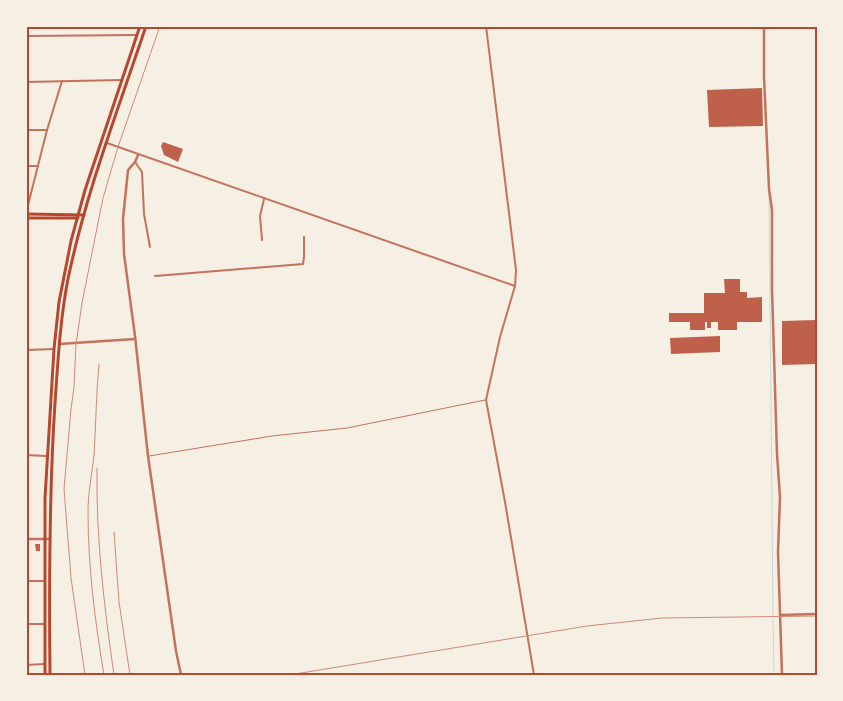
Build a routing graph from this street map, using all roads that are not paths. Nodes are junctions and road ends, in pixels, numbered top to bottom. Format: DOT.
graph roads {
  1 [pos="140,26"];
  2 [pos="146,26"];
  3 [pos="486,26"];
  4 [pos="764,26"];
  5 [pos="137,35"];
  6 [pos="26,36"];
  7 [pos="121,80"];
  8 [pos="62,81"];
  9 [pos="26,82"];
  10 [pos="26,130"];
  11 [pos="47,130"];
  12 [pos="106,143"];
  13 [pos="138,155"];
  14 [pos="136,162"];
  15 [pos="26,166"];
  16 [pos="38,166"];
  17 [pos="264,198"];
  18 [pos="79,213"];
  19 [pos="26,214"];
  20 [pos="84,215"];
  21 [pos="26,218"];
  22 [pos="78,218"];
  23 [pos="82,220"];
  24 [pos="304,237"];
  25 [pos="262,240"];
  26 [pos="150,247"];
  27 [pos="155,276"];
  28 [pos="516,286"];
  29 [pos="135,339"];
  30 [pos="59,344"];
  31 [pos="54,349"];
  32 [pos="26,350"];
  33 [pos="486,400"];
  34 [pos="26,456"];
  35 [pos="47,456"];
  36 [pos="148,456"];
  37 [pos="26,539"];
  38 [pos="48,539"];
  39 [pos="26,581"];
  40 [pos="45,582"];
  41 [pos="817,614"];
  42 [pos="780,615"];
  43 [pos="26,624"];
  44 [pos="45,624"];
  45 [pos="45,664"];
  46 [pos="26,665"];
  47 [pos="45,675"];
  48 [pos="50,675"];
  49 [pos="181,675"];
  50 [pos="534,675"];
  51 [pos="782,675"];
  1 -- 5 [label="main road"];
  2 -- 12 [label="main road"];
  3 -- 28 [label="street"];
  4 -- 42 [label="street"];
  5 -- 6 [label="street"];
  5 -- 7 [label="main road"];
  7 -- 8 [label="street"];
  7 -- 18 [label="main road"];
  8 -- 9 [label="street"];
  8 -- 11 [label="street"];
  10 -- 11 [label="street"];
  11 -- 16 [label="street"];
  12 -- 13 [label="street"];
  12 -- 20 [label="main road"];
  13 -- 14 [label="street"];
  13 -- 17 [label="street"];
  14 -- 26 [label="street"];
  14 -- 29 [label="street"];
  15 -- 16 [label="street"];
  16 -- 19 [label="street"];
  17 -- 25 [label="street"];
  17 -- 28 [label="street"];
  18 -- 19 [label="main road"];
  18 -- 20 [label="main road"];
  18 -- 22 [label="main road"];
  20 -- 23 [label="main road"];
  21 -- 22 [label="main road"];
  22 -- 23 [label="main road"];
  22 -- 31 [label="main road"];
  23 -- 30 [label="main road"];
  24 -- 27 [label="street"];
  28 -- 33 [label="street"];
  29 -- 30 [label="street"];
  29 -- 36 [label="street"];
  30 -- 38 [label="main road"];
  31 -- 32 [label="street"];
  31 -- 35 [label="main road"];
  33 -- 36 [label="lane"];
  33 -- 50 [label="street"];
  34 -- 35 [label="street"];
  35 -- 38 [label="main road"];
  36 -- 49 [label="street"];
  37 -- 38 [label="street"];
  38 -- 40 [label="main road"];
  38 -- 48 [label="main road"];
  39 -- 40 [label="street"];
  40 -- 44 [label="main road"];
  41 -- 42 [label="street"];
  42 -- 51 [label="street"];
  43 -- 44 [label="street"];
  44 -- 45 [label="main road"];
  45 -- 46 [label="street"];
  45 -- 47 [label="main road"];
}
